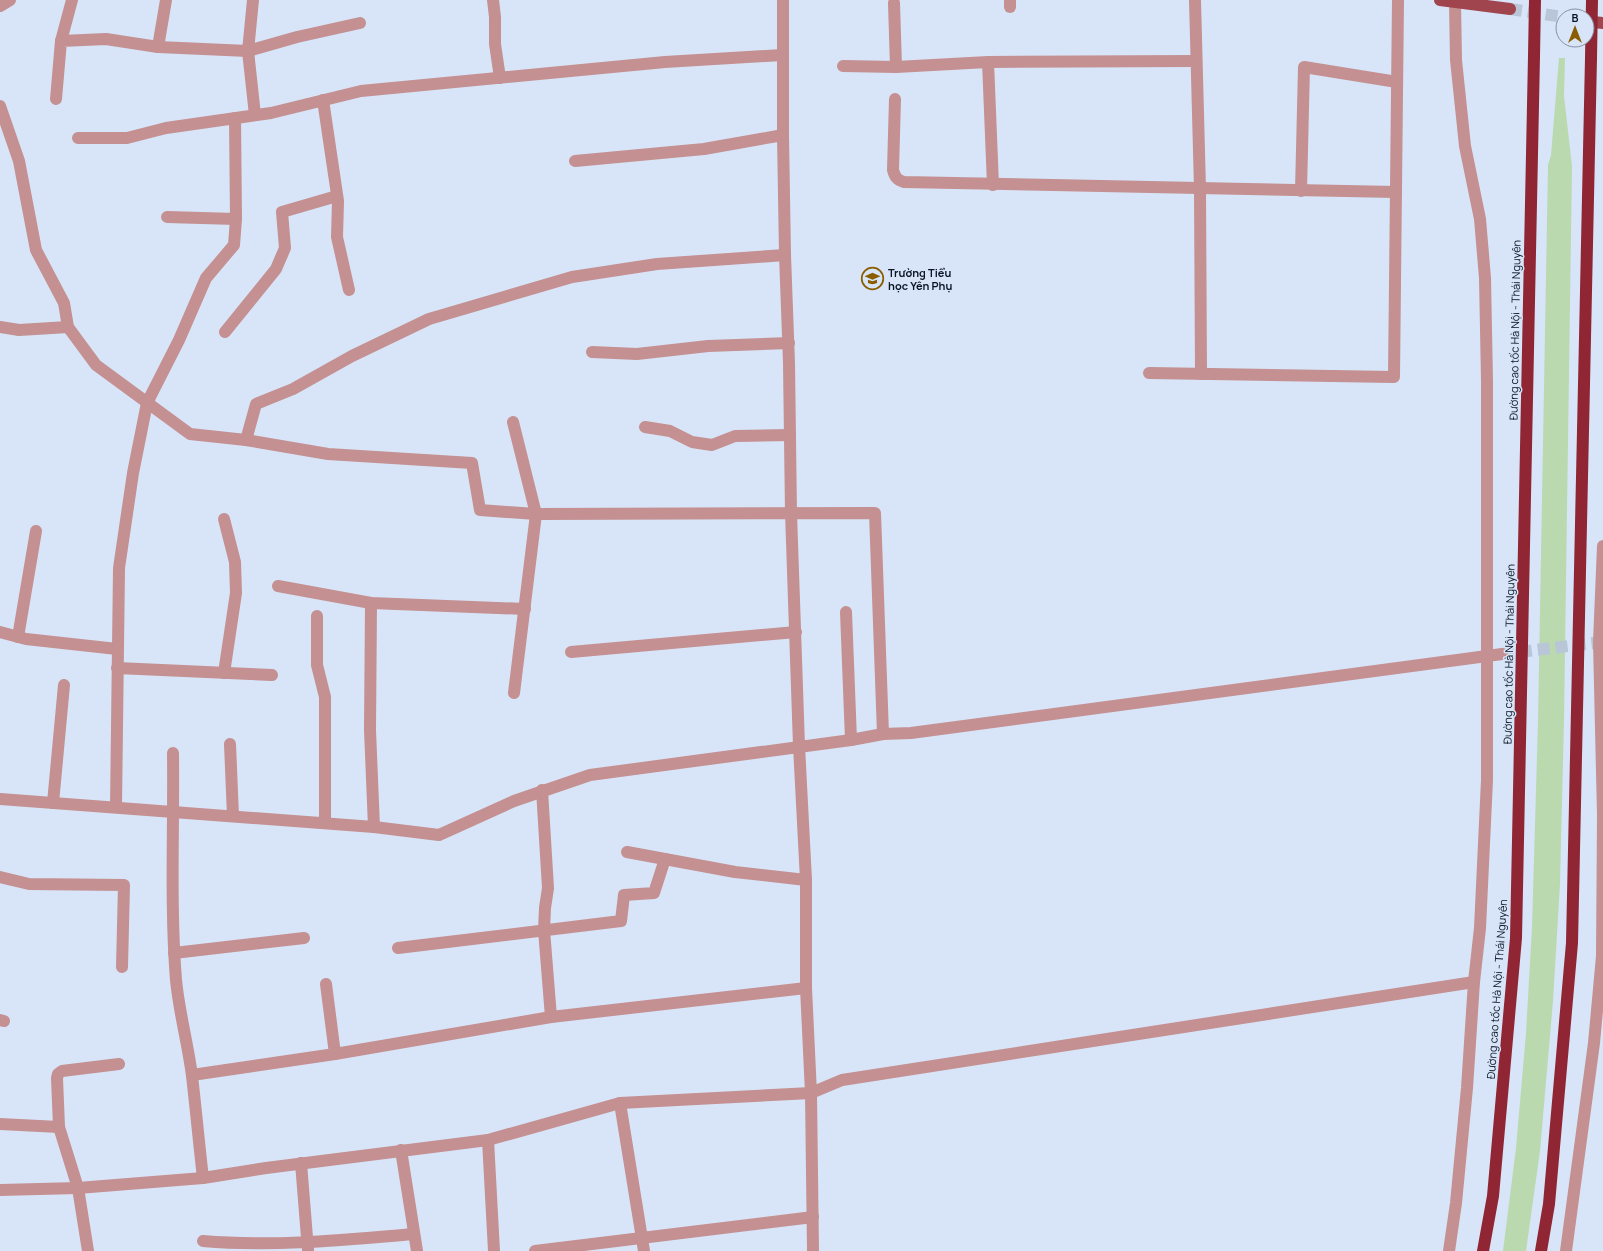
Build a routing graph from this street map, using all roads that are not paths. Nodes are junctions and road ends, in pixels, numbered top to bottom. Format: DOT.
graph roads {
  1 [pos="10,0"];
  2 [pos="72,0"];
  3 [pos="166,0"];
  4 [pos="252,0"];
  5 [pos="493,0"];
  6 [pos="783,0"];
  7 [pos="1195,0"];
  8 [pos="1398,0"];
  9 [pos="1440,0"];
  10 [pos="1535,0"];
  11 [pos="1592,0"];
  12 [pos="1455,2"];
  13 [pos="894,3"];
  14 [pos="0,6"];
  15 [pos="1510,9"];
  16 [pos="360,23"];
  17 [pos="61,41"];
  18 [pos="158,47"];
  19 [pos="248,51"];
  20 [pos="782,55"];
  21 [pos="1196,61"];
  22 [pos="988,62"];
  23 [pos="843,66"];
  24 [pos="896,67"];
  25 [pos="500,78"];
  26 [pos="1397,82"];
  27 [pos="56,99"];
  28 [pos="895,99"];
  29 [pos="323,100"];
  30 [pos="0,106"];
  31 [pos="255,115"];
  32 [pos="235,118"];
  33 [pos="783,135"];
  34 [pos="78,138"];
  35 [pos="575,161"];
  36 [pos="993,184"];
  37 [pos="1200,189"];
  38 [pos="1301,191"];
  39 [pos="1396,192"];
  40 [pos="337,196"];
  41 [pos="167,217"];
  42 [pos="236,220"];
  43 [pos="785,255"];
  44 [pos="349,290"];
  45 [pos="0,327"];
  46 [pos="68,327"];
  47 [pos="224,332"];
  48 [pos="789,344"];
  49 [pos="592,352"];
  50 [pos="1149,373"];
  51 [pos="1201,374"];
  52 [pos="147,403"];
  53 [pos="513,422"];
  54 [pos="645,427"];
  55 [pos="790,435"];
  56 [pos="246,440"];
  57 [pos="792,513"];
  58 [pos="536,514"];
  59 [pos="224,520"];
  60 [pos="36,531"];
  61 [pos="1603,546"];
  62 [pos="278,586"];
  63 [pos="371,603"];
  64 [pos="525,609"];
  65 [pos="846,612"];
  66 [pos="317,616"];
  67 [pos="0,632"];
  68 [pos="796,632"];
  69 [pos="18,637"];
  70 [pos="1599,642"];
  71 [pos="117,649"];
  72 [pos="571,652"];
  73 [pos="1502,654"];
  74 [pos="1486,656"];
  75 [pos="117,668"];
  76 [pos="224,674"];
  77 [pos="272,675"];
  78 [pos="64,685"];
  79 [pos="514,693"];
  80 [pos="883,734"];
  81 [pos="851,740"];
  82 [pos="230,744"];
  83 [pos="799,746"];
  84 [pos="173,753"];
  85 [pos="542,790"];
  86 [pos="0,799"];
  87 [pos="53,803"];
  88 [pos="116,807"];
  89 [pos="174,812"];
  90 [pos="233,816"];
  91 [pos="325,823"];
  92 [pos="374,827"];
  93 [pos="627,852"];
  94 [pos="665,859"];
  95 [pos="0,876"];
  96 [pos="806,880"];
  97 [pos="544,930"];
  98 [pos="304,938"];
  99 [pos="398,948"];
  100 [pos="174,953"];
  101 [pos="1602,956"];
  102 [pos="122,966"];
  103 [pos="1474,982"];
  104 [pos="326,984"];
  105 [pos="806,988"];
  106 [pos="551,1017"];
  107 [pos="335,1054"];
  108 [pos="119,1064"];
  109 [pos="192,1075"];
  110 [pos="811,1093"];
  111 [pos="620,1103"];
  112 [pos="0,1124"];
  113 [pos="59,1127"];
  114 [pos="488,1140"];
  115 [pos="401,1150"];
  116 [pos="301,1163"];
  117 [pos="202,1178"];
  118 [pos="78,1188"];
  119 [pos="0,1190"];
  120 [pos="813,1217"];
  121 [pos="414,1234"];
  122 [pos="640,1238"];
  123 [pos="202,1241"];
  124 [pos="236,1247"];
  125 [pos="308,1247"];
  126 [pos="88,1251"];
  127 [pos="417,1251"];
  128 [pos="494,1251"];
  129 [pos="535,1251"];
  130 [pos="644,1251"];
  131 [pos="813,1251"];
  132 [pos="1449,1251"];
  133 [pos="1483,1251"];
  134 [pos="1541,1251"];
  135 [pos="1566,1251"];
  1 -- 14 [label="street"];
  2 -- 17 [label="street"];
  3 -- 18 [label="street"];
  4 -- 19 [label="street"];
  5 -- 25 [label="street"];
  6 -- 20 [label="street"];
  7 -- 21 [label="street"];
  8 -- 26 [label="street"];
  9 -- 12 [label="main road"];
  10 -- 133 [label="highway, Đường cao tốc Hà Nội - Thái Nguyên, bridge"];
  11 -- 134 [label="highway, bridge"];
  12 -- 15 [label="main road"];
  12 -- 74 [label="street"];
  13 -- 24 [label="street"];
  16 -- 19 [label="street"];
  17 -- 18 [label="street"];
  17 -- 27 [label="street"];
  18 -- 19 [label="street"];
  19 -- 31 [label="street"];
  20 -- 25 [label="street"];
  20 -- 33 [label="street"];
  21 -- 22 [label="street"];
  21 -- 37 [label="street"];
  22 -- 24 [label="street"];
  22 -- 36 [label="street"];
  23 -- 24 [label="street"];
  25 -- 29 [label="street"];
  26 -- 38 [label="street"];
  26 -- 39 [label="street"];
  28 -- 36 [label="street"];
  29 -- 31 [label="street"];
  29 -- 40 [label="street"];
  30 -- 46 [label="street"];
  31 -- 32 [label="street"];
  32 -- 34 [label="street"];
  32 -- 42 [label="street"];
  33 -- 35 [label="street"];
  33 -- 43 [label="street"];
  36 -- 37 [label="street"];
  37 -- 38 [label="street"];
  37 -- 51 [label="street"];
  38 -- 39 [label="street"];
  39 -- 51 [label="street"];
  40 -- 44 [label="street"];
  40 -- 47 [label="street"];
  41 -- 42 [label="street"];
  42 -- 52 [label="street"];
  43 -- 48 [label="street"];
  43 -- 56 [label="street"];
  45 -- 46 [label="street"];
  46 -- 52 [label="street"];
  48 -- 49 [label="street"];
  48 -- 55 [label="street"];
  50 -- 51 [label="street"];
  52 -- 56 [label="street"];
  52 -- 71 [label="street"];
  53 -- 58 [label="street"];
  54 -- 55 [label="street"];
  55 -- 57 [label="street"];
  56 -- 58 [label="street"];
  57 -- 58 [label="street"];
  57 -- 68 [label="street"];
  57 -- 80 [label="street"];
  58 -- 64 [label="street"];
  59 -- 76 [label="street"];
  60 -- 69 [label="street"];
  61 -- 70 [label="street"];
  62 -- 63 [label="street"];
  63 -- 64 [label="street"];
  63 -- 92 [label="street"];
  64 -- 79 [label="street"];
  65 -- 81 [label="street"];
  66 -- 91 [label="street"];
  67 -- 69 [label="street"];
  68 -- 72 [label="street"];
  68 -- 83 [label="street"];
  69 -- 71 [label="street"];
  70 -- 101 [label="street"];
  71 -- 75 [label="street"];
  73 -- 74 [label="street"];
  74 -- 80 [label="street"];
  74 -- 103 [label="street"];
  75 -- 76 [label="street"];
  75 -- 88 [label="street"];
  76 -- 77 [label="street"];
  78 -- 87 [label="street"];
  80 -- 81 [label="street"];
  81 -- 83 [label="street"];
  82 -- 90 [label="street"];
  83 -- 85 [label="street"];
  83 -- 96 [label="street"];
  84 -- 89 [label="street"];
  85 -- 92 [label="street"];
  85 -- 97 [label="street"];
  86 -- 87 [label="street"];
  87 -- 88 [label="street"];
  88 -- 89 [label="street"];
  89 -- 90 [label="street"];
  89 -- 100 [label="street"];
  90 -- 91 [label="street"];
  91 -- 92 [label="street"];
  93 -- 94 [label="street"];
  94 -- 96 [label="street"];
  94 -- 97 [label="street"];
  95 -- 102 [label="street"];
  96 -- 105 [label="street"];
  97 -- 99 [label="street"];
  97 -- 106 [label="street"];
  98 -- 100 [label="street"];
  100 -- 109 [label="street"];
  101 -- 135 [label="street"];
  103 -- 110 [label="street"];
  103 -- 132 [label="street"];
  104 -- 107 [label="street"];
  105 -- 106 [label="street"];
  105 -- 110 [label="street"];
  106 -- 107 [label="street"];
  107 -- 109 [label="street"];
  108 -- 113 [label="street"];
  109 -- 117 [label="street"];
  110 -- 111 [label="street"];
  110 -- 120 [label="street"];
  111 -- 114 [label="street"];
  111 -- 122 [label="street"];
  112 -- 113 [label="street"];
  113 -- 118 [label="street"];
  114 -- 115 [label="street"];
  114 -- 128 [label="street"];
  115 -- 116 [label="street"];
  115 -- 121 [label="street"];
  116 -- 117 [label="street"];
  116 -- 125 [label="street"];
  117 -- 118 [label="street"];
  118 -- 119 [label="street"];
  118 -- 126 [label="street"];
  120 -- 122 [label="street"];
  120 -- 131 [label="street"];
  121 -- 125 [label="street"];
  121 -- 127 [label="street"];
  122 -- 129 [label="street"];
  122 -- 130 [label="street"];
  123 -- 124 [label="street"];
  124 -- 125 [label="street"];
}
